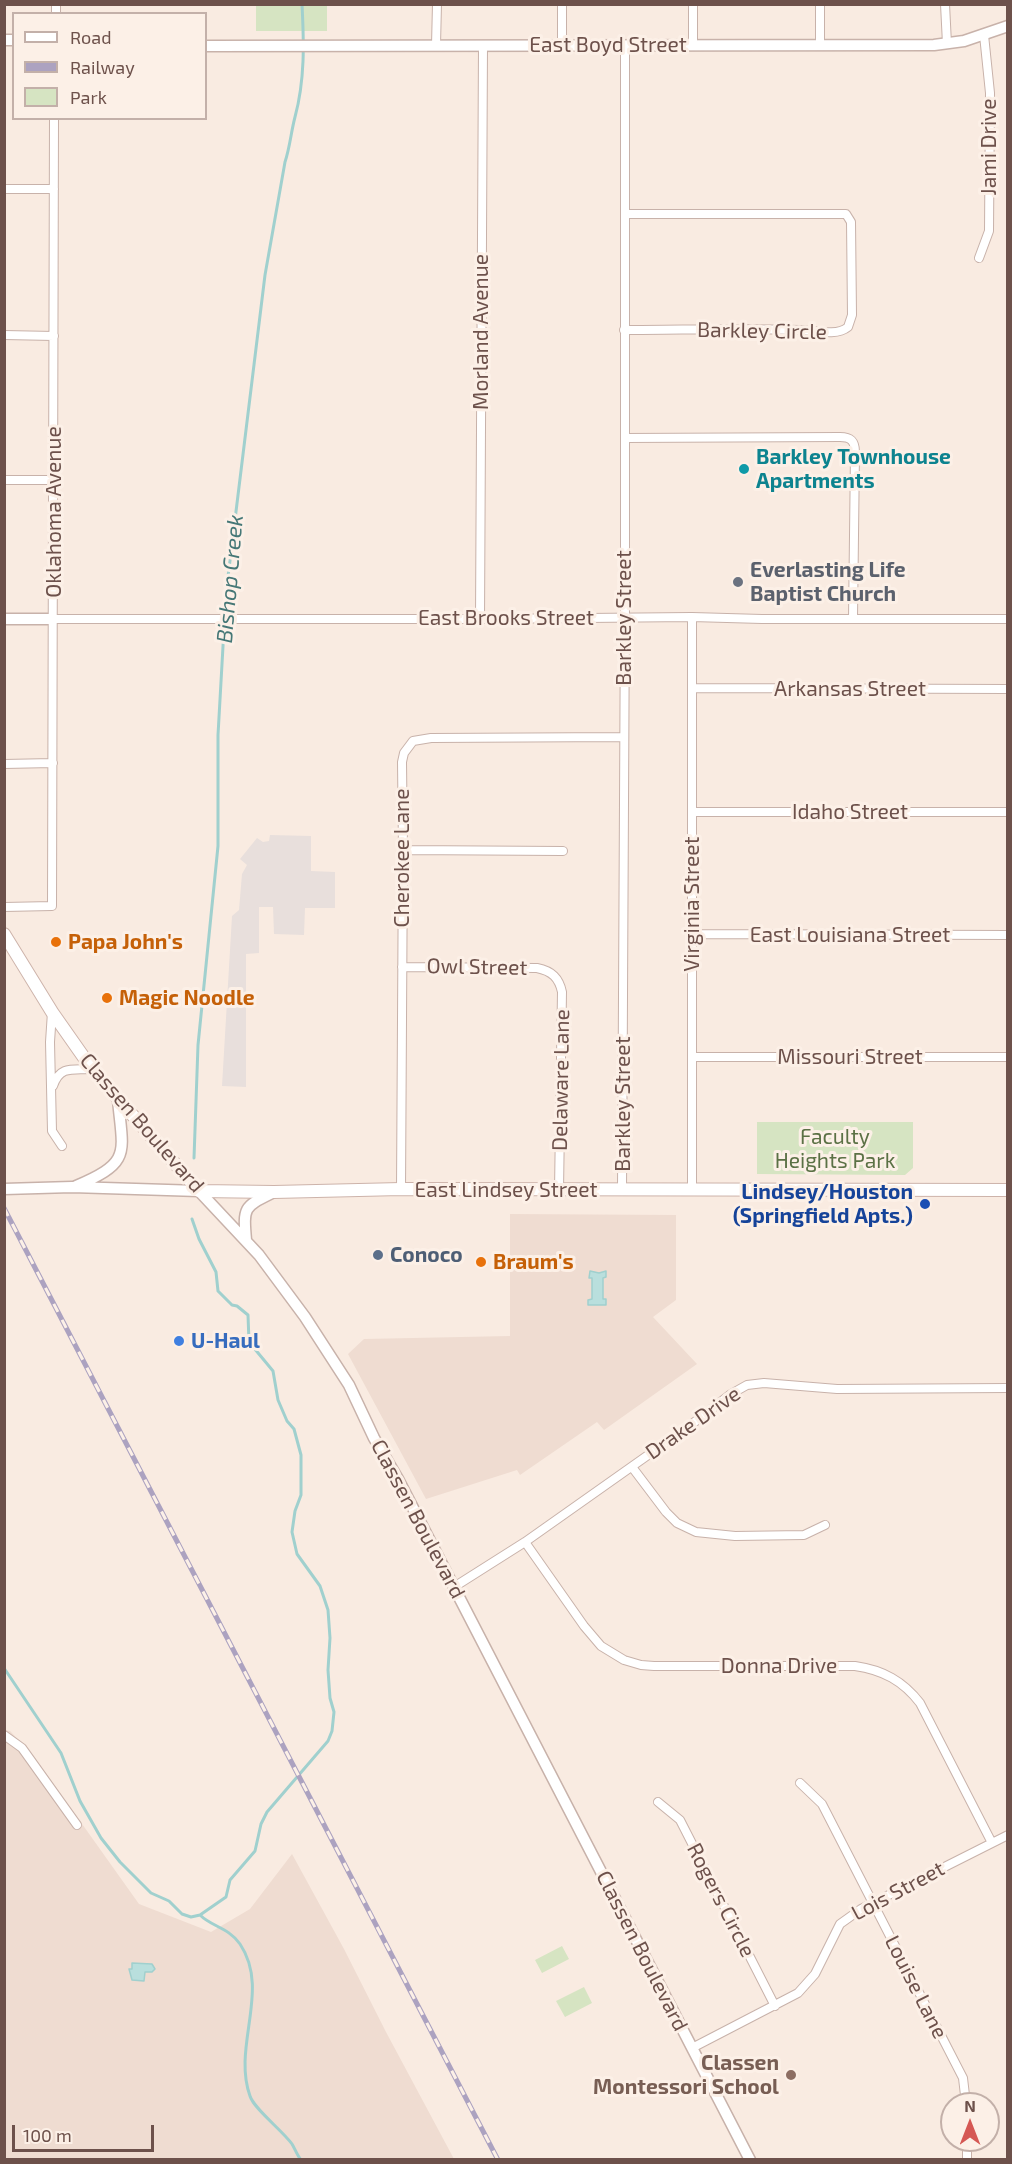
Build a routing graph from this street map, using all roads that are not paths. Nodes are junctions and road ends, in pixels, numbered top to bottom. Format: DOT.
graph roads {
  1 [pos="436,4"];
  2 [pos="562,4"];
  3 [pos="693,4"];
  4 [pos="820,4"];
  5 [pos="945,4"];
  6 [pos="1008,26"];
  7 [pos="984,35"];
  8 [pos="947,44"];
  9 [pos="436,45"];
  10 [pos="693,45"];
  11 [pos="820,45"];
  12 [pos="207,46"];
  13 [pos="483,46"];
  14 [pos="562,46"];
  15 [pos="625,46"];
  16 [pos="54,120"];
  17 [pos="4,189"];
  18 [pos="54,189"];
  19 [pos="625,214"];
  20 [pos="979,258"];
  21 [pos="624,330"];
  22 [pos="4,335"];
  23 [pos="54,336"];
  24 [pos="625,438"];
  25 [pos="4,480"];
  26 [pos="54,480"];
  27 [pos="625,617"];
  28 [pos="692,617"];
  29 [pos="4,619"];
  30 [pos="53,619"];
  31 [pos="480,619"];
  32 [pos="853,619"];
  33 [pos="1008,619"];
  34 [pos="692,688"];
  35 [pos="1008,689"];
  36 [pos="624,737"];
  37 [pos="4,764"];
  38 [pos="53,764"];
  39 [pos="692,812"];
  40 [pos="1008,812"];
  41 [pos="403,850"];
  42 [pos="563,851"];
  43 [pos="4,907"];
  44 [pos="4,934"];
  45 [pos="693,934"];
  46 [pos="1008,935"];
  47 [pos="402,967"];
  48 [pos="552,973"];
  49 [pos="52,1012"];
  50 [pos="692,1057"];
  51 [pos="1008,1057"];
  52 [pos="92,1068"];
  53 [pos="52,1089"];
  54 [pos="118,1100"];
  55 [pos="62,1146"];
  56 [pos="72,1187"];
  57 [pos="4,1189"];
  58 [pos="401,1189"];
  59 [pos="560,1190"];
  60 [pos="622,1190"];
  61 [pos="692,1190"];
  62 [pos="1008,1190"];
  63 [pos="199,1191"];
  64 [pos="274,1192"];
  65 [pos="246,1240"];
  66 [pos="1008,1388"];
  67 [pos="632,1467"];
  68 [pos="825,1525"];
  69 [pos="525,1542"];
  70 [pos="454,1587"];
  71 [pos="4,1735"];
  72 [pos="800,1783"];
  73 [pos="658,1802"];
  74 [pos="77,1825"];
  75 [pos="1008,1835"];
  76 [pos="992,1843"];
  77 [pos="873,1902"];
  78 [pos="775,2006"];
  79 [pos="692,2048"];
  80 [pos="965,2092"];
  81 [pos="750,2160"];
  1 -- 9 [label="street"];
  2 -- 14 [label="street"];
  3 -- 10 [label="street"];
  4 -- 11 [label="street"];
  5 -- 8 [label="street"];
  6 -- 7 [label="street, East Boyd Street"];
  7 -- 8 [label="street, East Boyd Street"];
  7 -- 20 [label="street, Jami Drive"];
  8 -- 11 [label="street, East Boyd Street"];
  9 -- 12 [label="street, East Boyd Street"];
  9 -- 13 [label="street, East Boyd Street"];
  10 -- 11 [label="street, East Boyd Street"];
  10 -- 15 [label="street, East Boyd Street"];
  13 -- 14 [label="street, East Boyd Street"];
  13 -- 31 [label="street, Morland Avenue"];
  14 -- 15 [label="street, East Boyd Street"];
  15 -- 19 [label="street, Barkley Street"];
  16 -- 18 [label="street, Oklahoma Avenue"];
  17 -- 18 [label="street"];
  18 -- 23 [label="street, Oklahoma Avenue"];
  19 -- 21 [label="street, Barkley Street"];
  19 -- 21 [label="street, Barkley Circle"];
  21 -- 24 [label="street, Barkley Street"];
  22 -- 23 [label="street"];
  23 -- 26 [label="street, Oklahoma Avenue"];
  24 -- 27 [label="street, Barkley Street"];
  24 -- 32 [label="street"];
  25 -- 26 [label="street"];
  26 -- 30 [label="street, Oklahoma Avenue"];
  27 -- 28 [label="street, East Brooks Street"];
  27 -- 31 [label="street, East Brooks Street"];
  27 -- 36 [label="street, Barkley Street"];
  28 -- 32 [label="street, East Brooks Street"];
  28 -- 34 [label="street, Virginia Street"];
  29 -- 30 [label="street, East Brooks Street"];
  30 -- 31 [label="street, East Brooks Street"];
  30 -- 38 [label="street, Oklahoma Avenue"];
  32 -- 33 [label="street, East Brooks Street"];
  34 -- 35 [label="street, Arkansas Street"];
  34 -- 39 [label="street, Virginia Street"];
  36 -- 41 [label="street, Cherokee Lane"];
  36 -- 60 [label="street, Barkley Street"];
  37 -- 38 [label="street"];
  38 -- 43 [label="street, Oklahoma Avenue"];
  39 -- 40 [label="street, Idaho Street"];
  39 -- 45 [label="street, Virginia Street"];
  41 -- 42 [label="street"];
  41 -- 47 [label="street, Cherokee Lane"];
  44 -- 49 [label="main road, Classen Boulevard"];
  45 -- 46 [label="street, East Louisiana Street"];
  45 -- 50 [label="street, Virginia Street"];
  47 -- 48 [label="street, Owl Street"];
  47 -- 58 [label="street, Cherokee Lane"];
  48 -- 59 [label="street, Delaware Lane"];
  49 -- 52 [label="main road, Classen Boulevard"];
  49 -- 53 [label="street"];
  50 -- 51 [label="street, Missouri Street"];
  50 -- 61 [label="street, Virginia Street"];
  52 -- 53 [label="street"];
  52 -- 54 [label="main road, Classen Boulevard"];
  53 -- 55 [label="street"];
  54 -- 56 [label="street"];
  54 -- 63 [label="main road, Classen Boulevard"];
  56 -- 57 [label="street, East Lindsey Street"];
  56 -- 63 [label="street, East Lindsey Street"];
  58 -- 59 [label="main road, East Lindsey Street"];
  58 -- 64 [label="main road, East Lindsey Street"];
  59 -- 60 [label="main road, East Lindsey Street"];
  60 -- 61 [label="main road, East Lindsey Street"];
  61 -- 62 [label="main road, East Lindsey Street"];
  63 -- 64 [label="main road, East Lindsey Street"];
  63 -- 65 [label="street, Classen Boulevard"];
  64 -- 65 [label="street"];
  65 -- 70 [label="street, Classen Boulevard"];
  66 -- 67 [label="street, Drake Drive"];
  67 -- 68 [label="street"];
  67 -- 69 [label="street, Drake Drive"];
  69 -- 70 [label="street, Drake Drive"];
  69 -- 76 [label="street, Donna Drive"];
  70 -- 79 [label="street, Classen Boulevard"];
  71 -- 74 [label="street"];
  72 -- 77 [label="street, Louise Lane"];
  73 -- 78 [label="street, Rogers Circle"];
  75 -- 76 [label="street, Lois Street"];
  76 -- 77 [label="street, Lois Street"];
  77 -- 78 [label="street, Lois Street"];
  77 -- 80 [label="street, Louise Lane"];
  78 -- 79 [label="street, Lois Street"];
  79 -- 81 [label="street, Classen Boulevard"];
}
